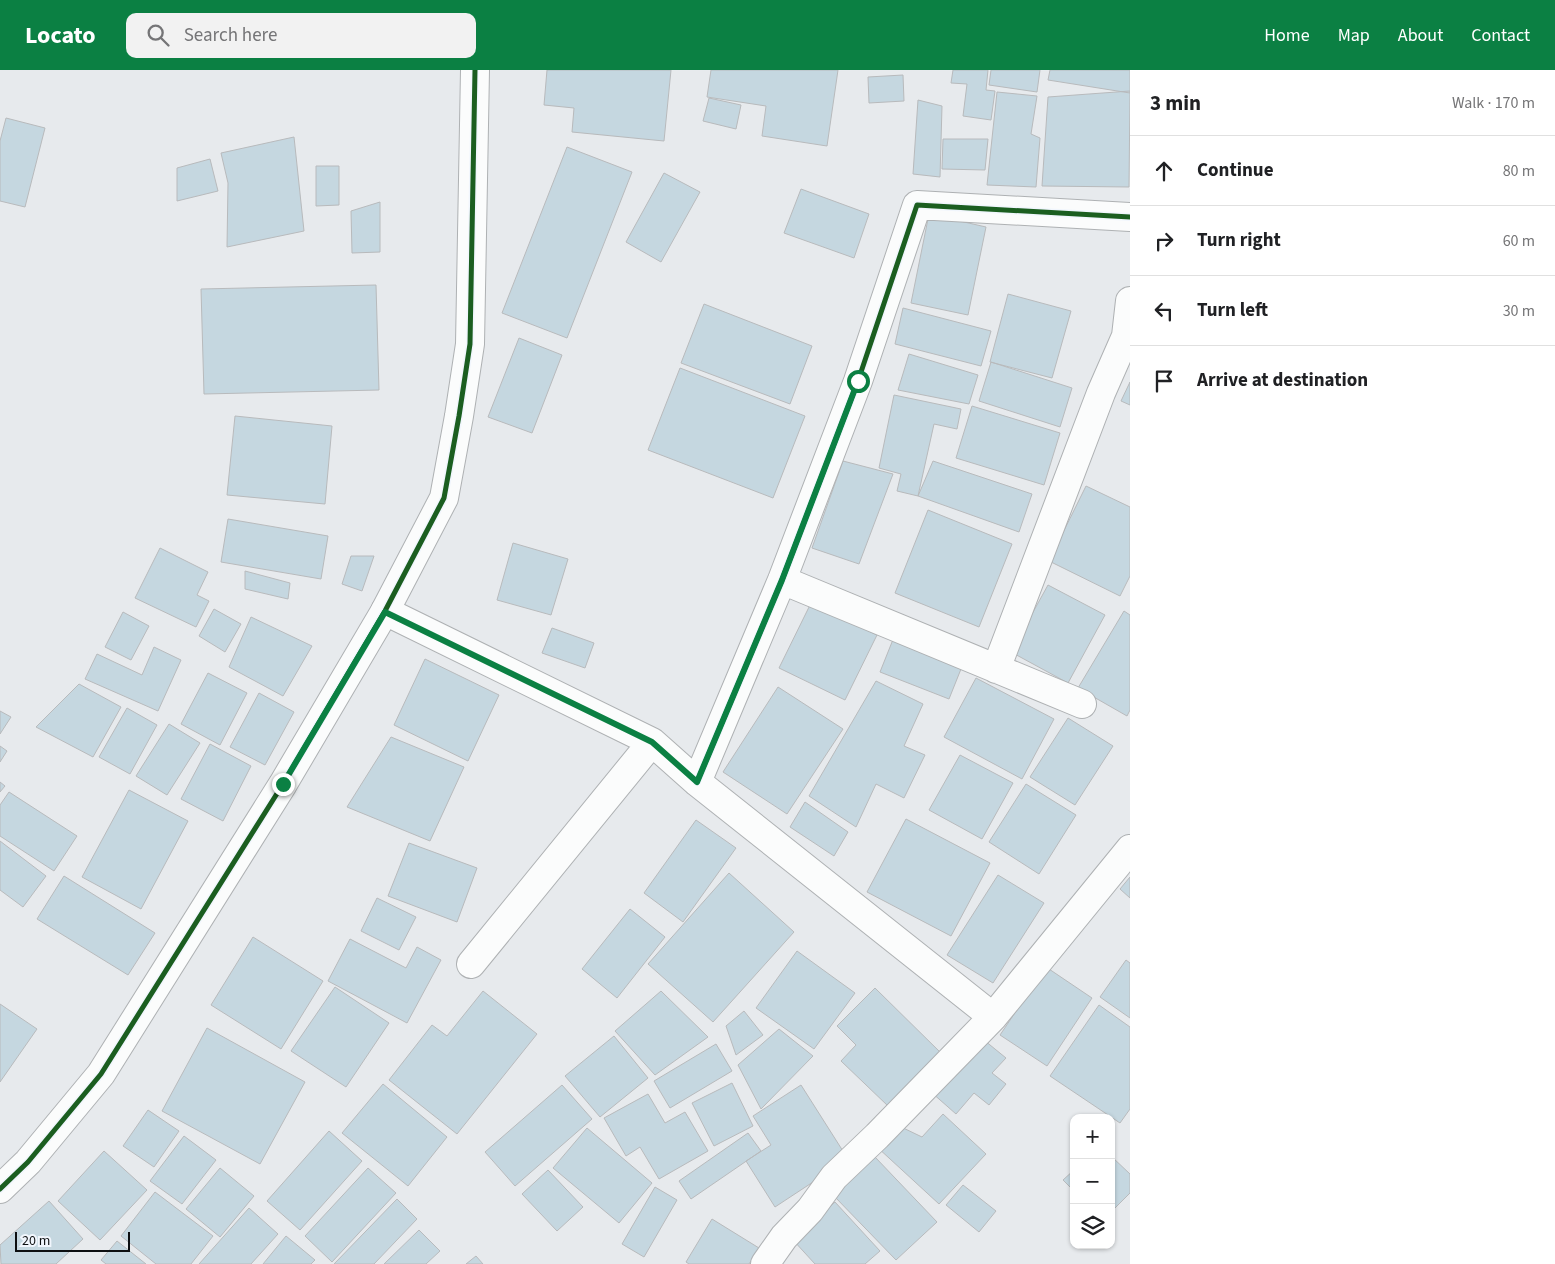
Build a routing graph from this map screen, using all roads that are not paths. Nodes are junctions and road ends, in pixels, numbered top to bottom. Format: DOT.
graph roads {
  1 [pos="475,70"];
  2 [pos="1130,217"];
  3 [pos="1130,301"];
  4 [pos="782,580"];
  5 [pos="385,612"];
  6 [pos="996,669"];
  7 [pos="1082,704"];
  8 [pos="652,742"];
  9 [pos="697,782"];
  10 [pos="1130,849"];
  11 [pos="471,964"];
  12 [pos="993,1017"];
  13 [pos="0,1189"];
  14 [pos="766,1264"];
  1 -- 5 [label="street"];
  2 -- 4 [label="street"];
  3 -- 6 [label="street"];
  4 -- 6 [label="street"];
  4 -- 9 [label="street"];
  5 -- 8 [label="street"];
  5 -- 13 [label="street"];
  6 -- 7 [label="street"];
  8 -- 9 [label="street"];
  8 -- 11 [label="street"];
  9 -- 12 [label="street"];
  10 -- 12 [label="street"];
  12 -- 14 [label="street"];
}
